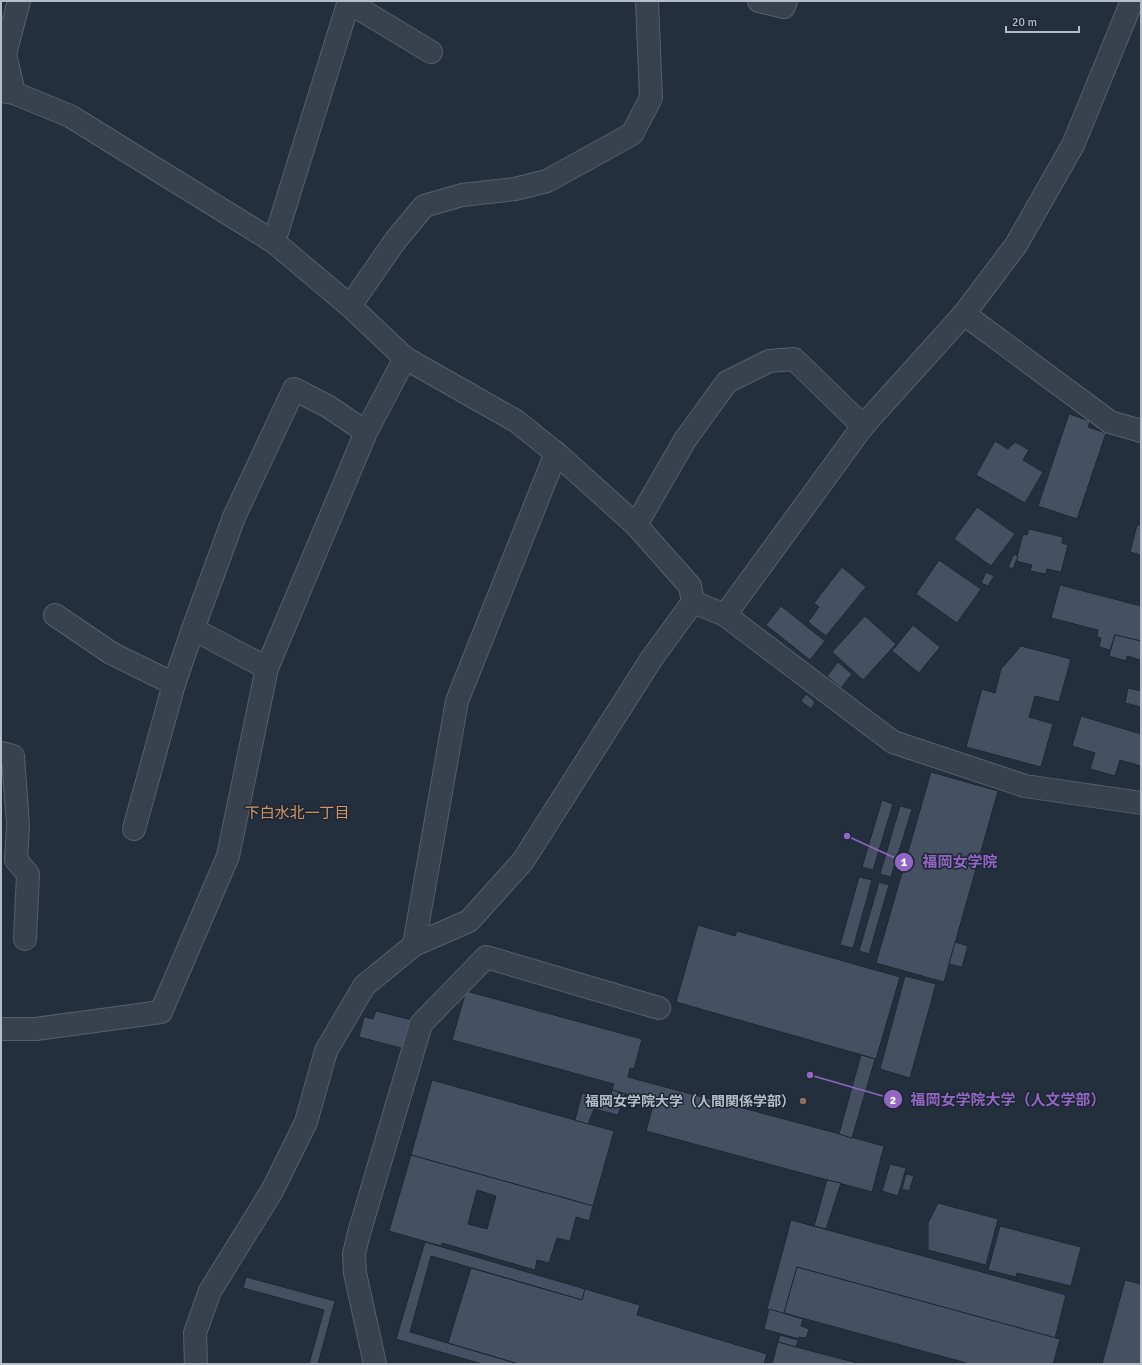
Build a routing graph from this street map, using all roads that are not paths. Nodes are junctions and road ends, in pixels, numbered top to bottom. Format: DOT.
graph roads {
  1 [pos="19,1"];
  2 [pos="349,1"];
  3 [pos="647,1"];
  4 [pos="759,1"];
  5 [pos="786,1"];
  6 [pos="1132,1"];
  7 [pos="431,52"];
  8 [pos="8,92"];
  9 [pos="274,242"];
  10 [pos="350,306"];
  11 [pos="964,314"];
  12 [pos="405,358"];
  13 [pos="863,426"];
  14 [pos="1141,431"];
  15 [pos="366,432"];
  16 [pos="556,453"];
  17 [pos="636,525"];
  18 [pos="693,602"];
  19 [pos="55,615"];
  20 [pos="725,615"];
  21 [pos="193,629"];
  22 [pos="267,668"];
  23 [pos="174,684"];
  24 [pos="1,753"];
  25 [pos="1141,803"];
  26 [pos="134,829"];
  27 [pos="9,860"];
  28 [pos="25,939"];
  29 [pos="414,945"];
  30 [pos="659,1008"];
  31 [pos="1,1028"];
  32 [pos="196,1364"];
  33 [pos="375,1364"];
  1 -- 8 [label="street"];
  2 -- 7 [label="street"];
  2 -- 9 [label="street"];
  3 -- 10 [label="street"];
  4 -- 5 [label="street"];
  6 -- 11 [label="street"];
  8 -- 9 [label="street"];
  9 -- 10 [label="street"];
  10 -- 12 [label="street"];
  11 -- 13 [label="street"];
  11 -- 14 [label="street"];
  12 -- 15 [label="street"];
  12 -- 16 [label="street"];
  13 -- 17 [label="street"];
  13 -- 20 [label="street"];
  15 -- 21 [label="street"];
  15 -- 22 [label="street"];
  16 -- 17 [label="street"];
  16 -- 29 [label="street"];
  17 -- 18 [label="street"];
  18 -- 20 [label="street"];
  18 -- 29 [label="street"];
  19 -- 23 [label="street"];
  20 -- 25 [label="street"];
  21 -- 22 [label="street"];
  21 -- 23 [label="street"];
  22 -- 31 [label="street"];
  23 -- 26 [label="street"];
  24 -- 27 [label="street"];
  27 -- 28 [label="street"];
  29 -- 32 [label="street"];
  30 -- 33 [label="street"];
}
